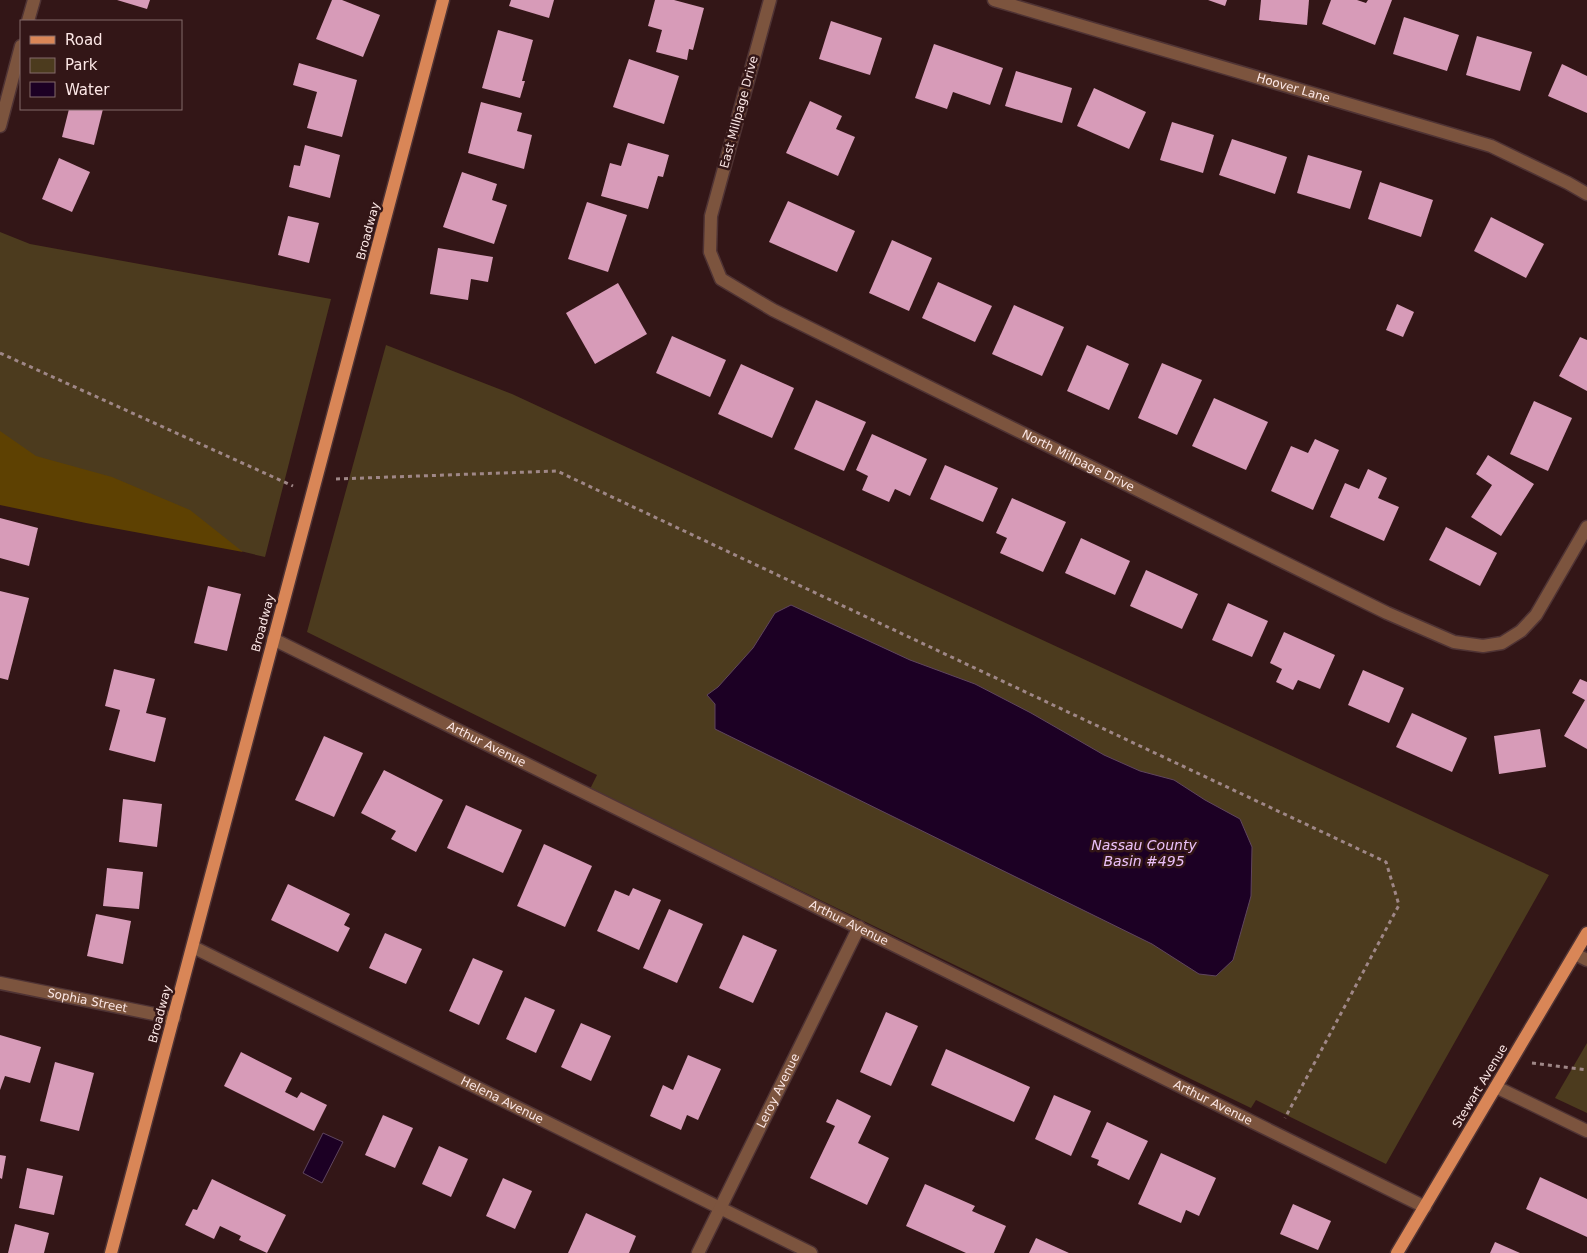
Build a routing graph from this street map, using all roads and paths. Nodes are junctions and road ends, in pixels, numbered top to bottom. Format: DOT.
graph roads {
  1 [pos="34,0"];
  2 [pos="443,0"];
  3 [pos="770,0"];
  4 [pos="994,0"];
  5 [pos="28,20"];
  6 [pos="20,50"];
  7 [pos="0,126"];
  8 [pos="1587,194"];
  9 [pos="711,225"];
  10 [pos="0,353"];
  11 [pos="316,480"];
  12 [pos="312,494"];
  13 [pos="1587,528"];
  14 [pos="273,639"];
  15 [pos="859,927"];
  16 [pos="1587,933"];
  17 [pos="193,947"];
  18 [pos="1575,954"];
  19 [pos="1587,960"];
  20 [pos="0,983"];
  21 [pos="174,1018"];
  22 [pos="1512,1060"];
  23 [pos="1587,1070"];
  24 [pos="1496,1087"];
  25 [pos="1587,1132"];
  26 [pos="1277,1133"];
  27 [pos="1425,1207"];
  28 [pos="720,1209"];
  29 [pos="111,1253"];
  30 [pos="698,1253"];
  31 [pos="810,1253"];
  32 [pos="1397,1253"];
  1 -- 5 [label="street"];
  2 -- 11 [label="main road, Broadway"];
  3 -- 9 [label="street, East Millpage Drive"];
  4 -- 8 [label="street, Hoover Lane"];
  6 -- 7 [label="street"];
  9 -- 13 [label="street, North Millpage Drive"];
  10 -- 12 [label="path"];
  11 -- 12 [label="main road, Broadway"];
  11 -- 26 [label="path"];
  12 -- 14 [label="main road, Broadway"];
  14 -- 15 [label="street, Arthur Avenue"];
  14 -- 17 [label="main road, Broadway"];
  15 -- 26 [label="street, Arthur Avenue"];
  15 -- 28 [label="street, Leroy Avenue"];
  16 -- 18 [label="main road, Stewart Avenue"];
  17 -- 21 [label="main road, Broadway"];
  17 -- 28 [label="street, Helena Avenue"];
  18 -- 19 [label="street"];
  18 -- 22 [label="main road, Stewart Avenue"];
  20 -- 21 [label="street, Sophia Street"];
  21 -- 29 [label="main road, Broadway"];
  22 -- 23 [label="path"];
  22 -- 24 [label="main road, Stewart Avenue"];
  24 -- 25 [label="street"];
  24 -- 27 [label="main road, Stewart Avenue"];
  26 -- 27 [label="street, Arthur Avenue"];
  27 -- 32 [label="main road, Stewart Avenue"];
  28 -- 30 [label="street, Leroy Avenue"];
  28 -- 31 [label="street, Helena Avenue"];
}
